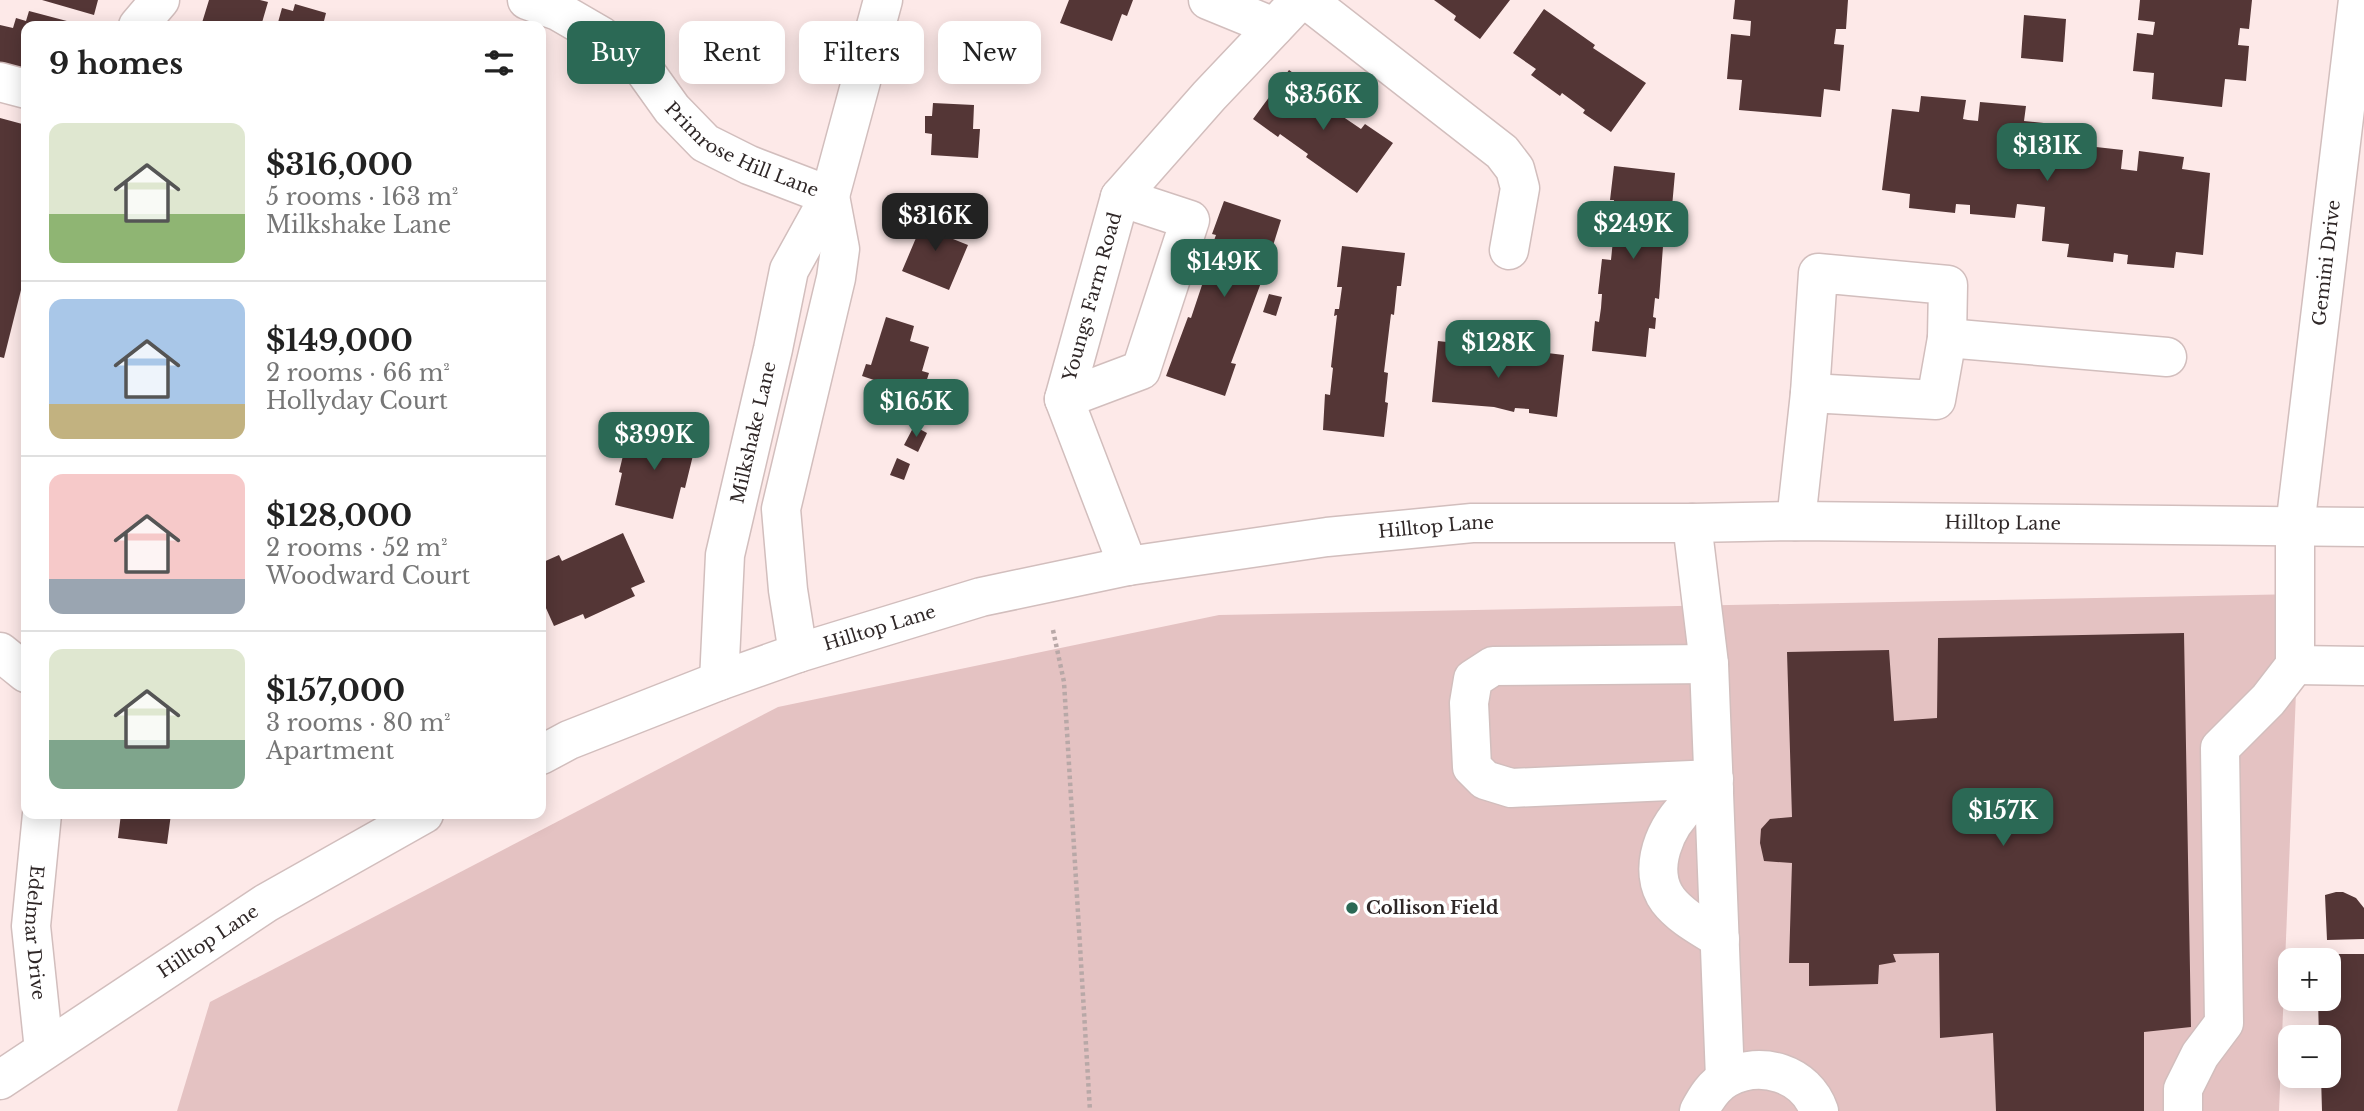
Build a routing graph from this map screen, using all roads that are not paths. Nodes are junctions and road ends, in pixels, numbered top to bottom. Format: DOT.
graph roads {
  1 [pos="160,0"];
  2 [pos="527,0"];
  3 [pos="883,0"];
  4 [pos="1208,0"];
  5 [pos="1300,0"];
  6 [pos="1307,0"];
  7 [pos="142,21"];
  8 [pos="2359,23"];
  9 [pos="1274,27"];
  10 [pos="0,82"];
  11 [pos="21,88"];
  12 [pos="830,197"];
  13 [pos="1120,197"];
  14 [pos="1509,250"];
  15 [pos="1947,338"];
  16 [pos="2167,357"];
  17 [pos="1810,393"];
  18 [pos="1064,399"];
  19 [pos="1796,521"];
  20 [pos="1692,523"];
  21 [pos="2295,527"];
  22 [pos="2364,527"];
  23 [pos="1128,566"];
  24 [pos="0,652"];
  25 [pos="798,653"];
  26 [pos="1709,664"];
  27 [pos="2295,665"];
  28 [pos="2364,666"];
  29 [pos="21,669"];
  30 [pos="719,681"];
  31 [pos="546,752"];
  32 [pos="1714,784"];
  33 [pos="42,819"];
  34 [pos="415,819"];
  35 [pos="1720,939"];
  36 [pos="44,1050"];
  37 [pos="1725,1079"];
  38 [pos="0,1080"];
  39 [pos="1699,1111"];
  40 [pos="1819,1111"];
  41 [pos="2183,1111"];
  1 -- 7 [label="street"];
  2 -- 12 [label="street, Primrose Hill Lane"];
  3 -- 12 [label="street, Milkshake Lane"];
  4 -- 9 [label="street"];
  5 -- 9 [label="street, Youngs Farm Road"];
  6 -- 14 [label="street"];
  8 -- 21 [label="street, Gemini Drive"];
  9 -- 13 [label="street, Youngs Farm Road"];
  10 -- 11 [label="street"];
  12 -- 25 [label="street, Milkshake Lane"];
  12 -- 30 [label="street, Milkshake Lane"];
  13 -- 18 [label="street, Youngs Farm Road"];
  13 -- 18 [label="street"];
  15 -- 16 [label="street"];
  15 -- 17 [label="street"];
  15 -- 17 [label="street"];
  17 -- 19 [label="street"];
  18 -- 23 [label="street, Youngs Farm Road"];
  19 -- 20 [label="street, Hilltop Lane"];
  19 -- 21 [label="street, Hilltop Lane"];
  20 -- 23 [label="street, Hilltop Lane"];
  20 -- 26 [label="street"];
  21 -- 22 [label="street, Hilltop Lane"];
  21 -- 27 [label="street, Gemini Drive"];
  23 -- 25 [label="street, Hilltop Lane"];
  24 -- 29 [label="street"];
  25 -- 30 [label="street, Hilltop Lane"];
  26 -- 32 [label="street"];
  26 -- 32 [label="street"];
  27 -- 28 [label="street"];
  27 -- 41 [label="street"];
  30 -- 31 [label="street, Hilltop Lane"];
  32 -- 35 [label="street"];
  32 -- 35 [label="street"];
  33 -- 36 [label="street, Edelmar Drive"];
  34 -- 36 [label="street, Hilltop Lane"];
  35 -- 37 [label="street"];
  36 -- 38 [label="street, Hilltop Lane"];
  37 -- 39 [label="street"];
  37 -- 40 [label="street"];
}
